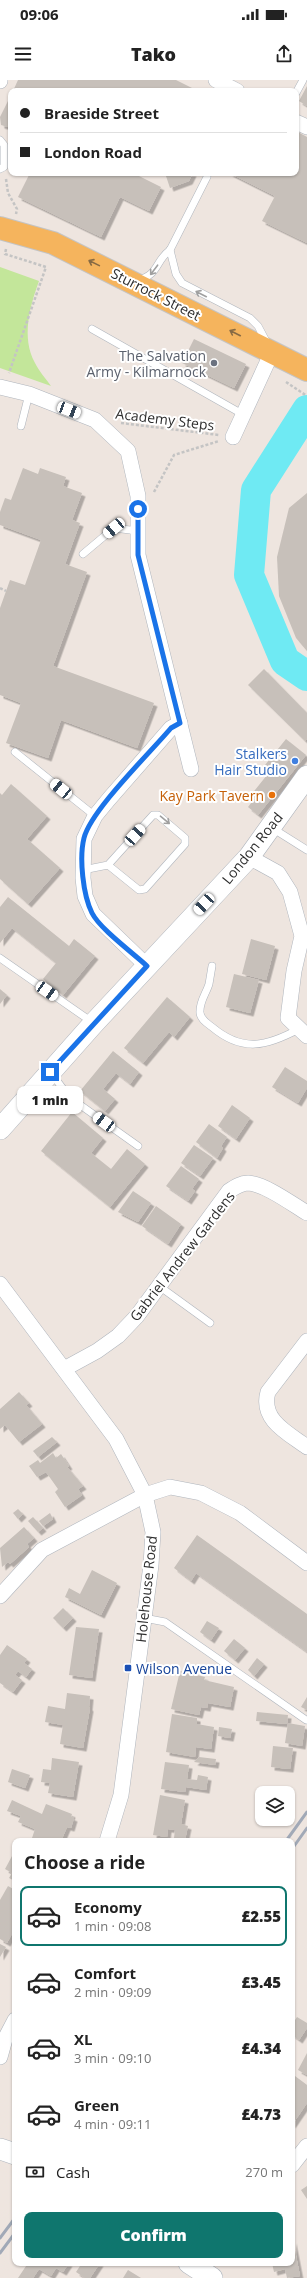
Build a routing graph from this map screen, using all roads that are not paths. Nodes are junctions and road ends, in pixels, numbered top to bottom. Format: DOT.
graph roads {
  1 [pos="216,80"];
  2 [pos="231,88"];
  3 [pos="0,140"];
  4 [pos="2,168"];
  5 [pos="207,177"];
  6 [pos="6,229"];
  7 [pos="170,250"];
  8 [pos="131,281"];
  9 [pos="92,329"];
  10 [pos="272,352"];
  11 [pos="307,370"];
  12 [pos="1,391"];
  13 [pos="29,394"];
  14 [pos="244,415"];
  15 [pos="21,426"];
  16 [pos="233,437"];
  17 [pos="138,531"];
  18 [pos="83,554"];
  19 [pos="180,723"];
  20 [pos="15,752"];
  21 [pos="191,769"];
  22 [pos="307,776"];
  23 [pos="95,816"];
  24 [pos="271,827"];
  25 [pos="307,850"];
  26 [pos="249,857"];
  27 [pos="108,865"];
  28 [pos="83,870"];
  29 [pos="0,958"];
  30 [pos="147,966"];
  31 [pos="212,966"];
  32 [pos="94,1023"];
  33 [pos="303,1032"];
  34 [pos="50,1072"];
  35 [pos="0,1129"];
  36 [pos="138,1146"];
  37 [pos="307,1213"];
  38 [pos="0,1284"];
  39 [pos="159,1286"];
  40 [pos="210,1323"];
  41 [pos="307,1341"];
  42 [pos="64,1369"];
  43 [pos="307,1447"];
  44 [pos="145,1495"];
  45 [pos="307,1564"];
  46 [pos="0,1596"];
  47 [pos="144,1618"];
  48 [pos="306,1720"];
  49 [pos="108,1838"];
  50 [pos="12,2026"];
  51 [pos="0,2057"];
  52 [pos="307,2146"];
  53 [pos="0,2149"];
  54 [pos="12,2153"];
  55 [pos="295,2161"];
  56 [pos="193,2266"];
  57 [pos="208,2277"];
  1 -- 2 [label="street"];
  3 -- 4 [label="lane"];
  5 -- 7 [label="lane"];
  8 -- 6 [label="main road, Sturrock Street, one-way"];
  7 -- 8 [label="lane, one-way"];
  10 -- 7 [label="lane, one-way"];
  10 -- 8 [label="main road, Sturrock Street, one-way"];
  9 -- 14 [label="lane"];
  10 -- 11 [label="main road, Sturrock Street"];
  10 -- 14 [label="street"];
  12 -- 13 [label="street"];
  13 -- 15 [label="lane"];
  13 -- 17 [label="street"];
  14 -- 16 [label="street"];
  17 -- 18 [label="lane"];
  17 -- 19 [label="street"];
  19 -- 21 [label="street"];
  19 -- 23 [label="street"];
  20 -- 23 [label="lane"];
  22 -- 24 [label="main road, London Road"];
  23 -- 28 [label="street"];
  24 -- 25 [label="lane"];
  24 -- 26 [label="main road, London Road"];
  26 -- 30 [label="main road, London Road"];
  26 -- 33 [label="street"];
  27 -- 27 [label="lane, one-way"];
  27 -- 28 [label="lane"];
  28 -- 30 [label="street"];
  29 -- 32 [label="lane"];
  30 -- 32 [label="main road, London Road"];
  31 -- 33 [label="lane"];
  32 -- 34 [label="main road, London Road"];
  34 -- 35 [label="main road, London Road"];
  34 -- 36 [label="lane"];
  37 -- 39 [label="street, Gabriel Andrew Gardens"];
  38 -- 42 [label="street, Holehouse Road"];
  39 -- 40 [label="lane"];
  39 -- 42 [label="street, Gabriel Andrew Gardens"];
  41 -- 43 [label="street"];
  42 -- 44 [label="street, Holehouse Road"];
  44 -- 45 [label="street"];
  44 -- 46 [label="street"];
  44 -- 47 [label="street, Holehouse Road"];
  47 -- 48 [label="lane"];
  47 -- 49 [label="street, Holehouse Road"];
  50 -- 51 [label="street"];
  52 -- 55 [label="street"];
  53 -- 54 [label="main road"];
  56 -- 57 [label="main road"];
}
